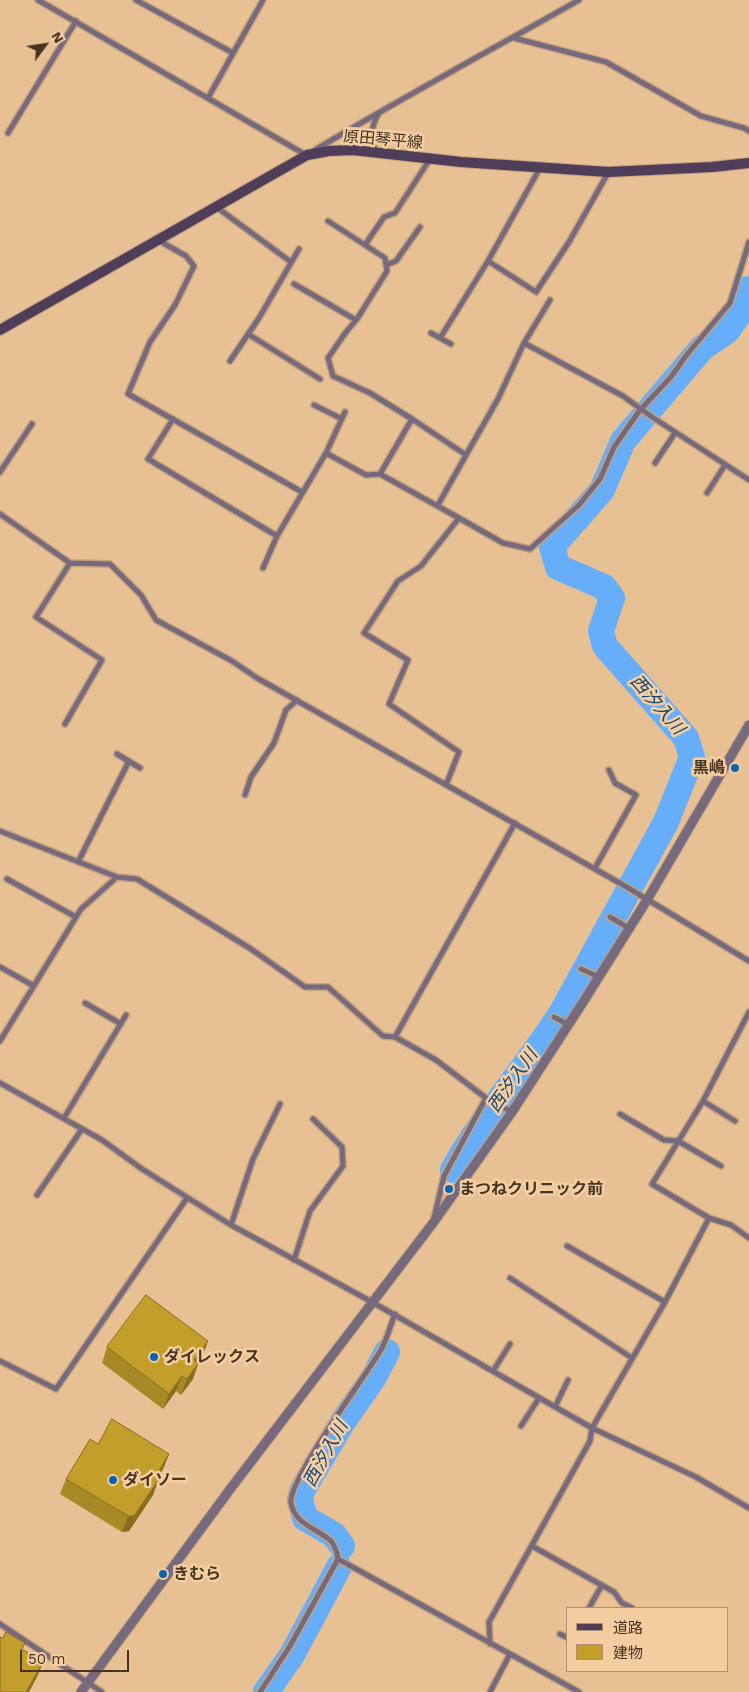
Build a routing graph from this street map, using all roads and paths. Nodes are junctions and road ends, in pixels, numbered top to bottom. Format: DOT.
graph roads {
  1 [pos="38,0"];
  2 [pos="136,0"];
  3 [pos="262,0"];
  4 [pos="579,0"];
  5 [pos="76,21"];
  6 [pos="514,38"];
  7 [pos="233,53"];
  8 [pos="208,98"];
  9 [pos="380,112"];
  10 [pos="749,131"];
  11 [pos="8,133"];
  12 [pos="376,152"];
  13 [pos="306,156"];
  14 [pos="430,158"];
  15 [pos="749,163"];
  16 [pos="540,168"];
  17 [pos="608,172"];
  18 [pos="216,206"];
  19 [pos="328,221"];
  20 [pos="420,227"];
  21 [pos="158,239"];
  22 [pos="749,242"];
  23 [pos="365,245"];
  24 [pos="299,249"];
  25 [pos="291,262"];
  26 [pos="488,262"];
  27 [pos="386,265"];
  28 [pos="294,284"];
  29 [pos="550,300"];
  30 [pos="356,320"];
  31 [pos="0,330"];
  32 [pos="431,333"];
  33 [pos="248,334"];
  34 [pos="440,338"];
  35 [pos="524,343"];
  36 [pos="451,344"];
  37 [pos="230,361"];
  38 [pos="320,379"];
  39 [pos="314,405"];
  40 [pos="641,410"];
  41 [pos="345,412"];
  42 [pos="173,419"];
  43 [pos="342,419"];
  44 [pos="412,420"];
  45 [pos="32,424"];
  46 [pos="675,432"];
  47 [pos="326,453"];
  48 [pos="466,455"];
  49 [pos="655,463"];
  50 [pos="725,465"];
  51 [pos="0,472"];
  52 [pos="380,474"];
  53 [pos="749,480"];
  54 [pos="302,492"];
  55 [pos="707,493"];
  56 [pos="438,506"];
  57 [pos="0,514"];
  58 [pos="459,518"];
  59 [pos="277,536"];
  60 [pos="70,563"];
  61 [pos="263,568"];
  62 [pos="297,700"];
  63 [pos="65,724"];
  64 [pos="749,725"];
  65 [pos="117,754"];
  66 [pos="129,761"];
  67 [pos="140,768"];
  68 [pos="609,770"];
  69 [pos="446,785"];
  70 [pos="244,795"];
  71 [pos="514,823"];
  72 [pos="0,831"];
  73 [pos="78,862"];
  74 [pos="594,868"];
  75 [pos="117,877"];
  76 [pos="8,880"];
  77 [pos="647,900"];
  78 [pos="76,917"];
  79 [pos="610,917"];
  80 [pos="630,928"];
  81 [pos="749,961"];
  82 [pos="0,967"];
  83 [pos="581,968"];
  84 [pos="599,977"];
  85 [pos="34,986"];
  86 [pos="85,1003"];
  87 [pos="749,1012"];
  88 [pos="126,1015"];
  89 [pos="554,1017"];
  90 [pos="565,1023"];
  91 [pos="120,1024"];
  92 [pos="395,1037"];
  93 [pos="0,1041"];
  94 [pos="0,1083"];
  95 [pos="489,1099"];
  96 [pos="703,1100"];
  97 [pos="280,1104"];
  98 [pos="508,1110"];
  99 [pos="620,1114"];
  100 [pos="64,1118"];
  101 [pos="314,1119"];
  102 [pos="735,1121"];
  103 [pos="82,1129"];
  104 [pos="678,1141"];
  105 [pos="721,1166"];
  106 [pos="37,1195"];
  107 [pos="186,1198"];
  108 [pos="709,1218"];
  109 [pos="432,1223"];
  110 [pos="231,1225"];
  111 [pos="749,1238"];
  112 [pos="567,1246"];
  113 [pos="294,1260"];
  114 [pos="510,1278"];
  115 [pos="372,1302"];
  116 [pos="665,1302"];
  117 [pos="395,1314"];
  118 [pos="510,1344"];
  119 [pos="632,1358"];
  120 [pos="0,1361"];
  121 [pos="493,1372"];
  122 [pos="568,1380"];
  123 [pos="539,1398"];
  124 [pos="555,1407"];
  125 [pos="522,1426"];
  126 [pos="592,1428"];
  127 [pos="749,1508"];
  128 [pos="532,1546"];
  129 [pos="338,1559"];
  130 [pos="602,1585"];
  131 [pos="590,1607"];
  132 [pos="630,1607"];
  133 [pos="0,1624"];
  134 [pos="560,1634"];
  135 [pos="566,1637"];
  136 [pos="490,1644"];
  137 [pos="510,1654"];
  138 [pos="88,1683"];
  139 [pos="81,1692"];
  140 [pos="102,1692"];
  141 [pos="260,1692"];
  142 [pos="490,1692"];
  143 [pos="579,1692"];
  1 -- 5 [label="street"];
  2 -- 7 [label="street"];
  3 -- 7 [label="street"];
  4 -- 6 [label="street"];
  5 -- 8 [label="street"];
  5 -- 11 [label="street"];
  6 -- 9 [label="street"];
  6 -- 10 [label="street"];
  7 -- 8 [label="street"];
  8 -- 13 [label="street"];
  9 -- 12 [label="street"];
  9 -- 13 [label="street"];
  12 -- 13 [label="main road, 原田琴平線"];
  12 -- 14 [label="main road, 原田琴平線"];
  13 -- 18 [label="main road, 原田琴平線"];
  14 -- 16 [label="main road, 原田琴平線"];
  14 -- 23 [label="street"];
  15 -- 17 [label="main road, 原田琴平線"];
  16 -- 17 [label="main road, 原田琴平線"];
  16 -- 26 [label="street"];
  17 -- 26 [label="street"];
  18 -- 21 [label="main road, 原田琴平線"];
  18 -- 25 [label="street"];
  19 -- 23 [label="street"];
  20 -- 27 [label="street"];
  21 -- 31 [label="main road, 原田琴平線"];
  21 -- 42 [label="street"];
  22 -- 40 [label="street"];
  23 -- 27 [label="street"];
  24 -- 25 [label="street"];
  25 -- 33 [label="street"];
  26 -- 34 [label="street"];
  27 -- 30 [label="street"];
  28 -- 30 [label="street"];
  29 -- 35 [label="street"];
  30 -- 44 [label="street"];
  32 -- 34 [label="street"];
  33 -- 37 [label="street"];
  33 -- 38 [label="street"];
  34 -- 36 [label="street"];
  35 -- 40 [label="street"];
  35 -- 48 [label="street"];
  39 -- 43 [label="street"];
  40 -- 46 [label="street"];
  40 -- 58 [label="street"];
  41 -- 43 [label="street"];
  42 -- 54 [label="street"];
  42 -- 59 [label="street"];
  43 -- 47 [label="street"];
  44 -- 48 [label="street"];
  44 -- 52 [label="street"];
  45 -- 51 [label="street"];
  46 -- 49 [label="street"];
  46 -- 50 [label="street"];
  47 -- 52 [label="street"];
  47 -- 54 [label="street"];
  48 -- 56 [label="street"];
  50 -- 53 [label="street"];
  50 -- 55 [label="street"];
  52 -- 56 [label="street"];
  54 -- 59 [label="street"];
  56 -- 58 [label="street"];
  57 -- 60 [label="street"];
  58 -- 69 [label="street"];
  59 -- 61 [label="street"];
  60 -- 62 [label="street"];
  60 -- 63 [label="street"];
  62 -- 69 [label="street"];
  62 -- 70 [label="street"];
  64 -- 77 [label="street"];
  65 -- 66 [label="street"];
  66 -- 67 [label="street"];
  66 -- 73 [label="street"];
  68 -- 74 [label="street"];
  69 -- 71 [label="street"];
  71 -- 74 [label="street"];
  71 -- 92 [label="street"];
  72 -- 73 [label="street"];
  73 -- 75 [label="street"];
  74 -- 77 [label="street"];
  75 -- 78 [label="street"];
  75 -- 92 [label="street"];
  76 -- 78 [label="street"];
  77 -- 80 [label="street"];
  77 -- 81 [label="street"];
  78 -- 85 [label="street"];
  79 -- 80 [label="street"];
  80 -- 84 [label="street"];
  82 -- 85 [label="street"];
  83 -- 84 [label="street"];
  84 -- 90 [label="street"];
  85 -- 93 [label="street"];
  86 -- 91 [label="street"];
  87 -- 96 [label="street"];
  88 -- 91 [label="street"];
  89 -- 90 [label="street"];
  90 -- 98 [label="street"];
  91 -- 100 [label="street"];
  92 -- 95 [label="street"];
  94 -- 100 [label="street"];
  95 -- 98 [label="street"];
  95 -- 109 [label="street"];
  96 -- 102 [label="street"];
  96 -- 104 [label="street"];
  97 -- 110 [label="street"];
  98 -- 109 [label="street"];
  99 -- 104 [label="street"];
  100 -- 103 [label="street"];
  101 -- 113 [label="street"];
  103 -- 106 [label="street"];
  103 -- 107 [label="street"];
  104 -- 105 [label="street"];
  104 -- 108 [label="street"];
  107 -- 110 [label="street"];
  107 -- 120 [label="street"];
  108 -- 111 [label="street"];
  108 -- 116 [label="street"];
  109 -- 115 [label="street"];
  110 -- 113 [label="street"];
  112 -- 116 [label="street"];
  113 -- 115 [label="street"];
  114 -- 119 [label="street"];
  115 -- 117 [label="street"];
  115 -- 138 [label="street"];
  116 -- 119 [label="street"];
  117 -- 121 [label="street"];
  117 -- 129 [label="street"];
  118 -- 121 [label="street"];
  119 -- 126 [label="street"];
  121 -- 123 [label="street"];
  122 -- 124 [label="street"];
  123 -- 124 [label="street"];
  123 -- 125 [label="street"];
  124 -- 126 [label="street"];
  126 -- 127 [label="street"];
  126 -- 128 [label="street"];
  128 -- 130 [label="street"];
  128 -- 136 [label="street"];
  129 -- 136 [label="street"];
  129 -- 141 [label="street"];
  130 -- 131 [label="street"];
  130 -- 132 [label="street"];
  133 -- 138 [label="street"];
  134 -- 135 [label="street"];
  136 -- 137 [label="street"];
  137 -- 142 [label="street"];
  137 -- 143 [label="street"];
  138 -- 139 [label="street"];
  138 -- 140 [label="street"];
}
